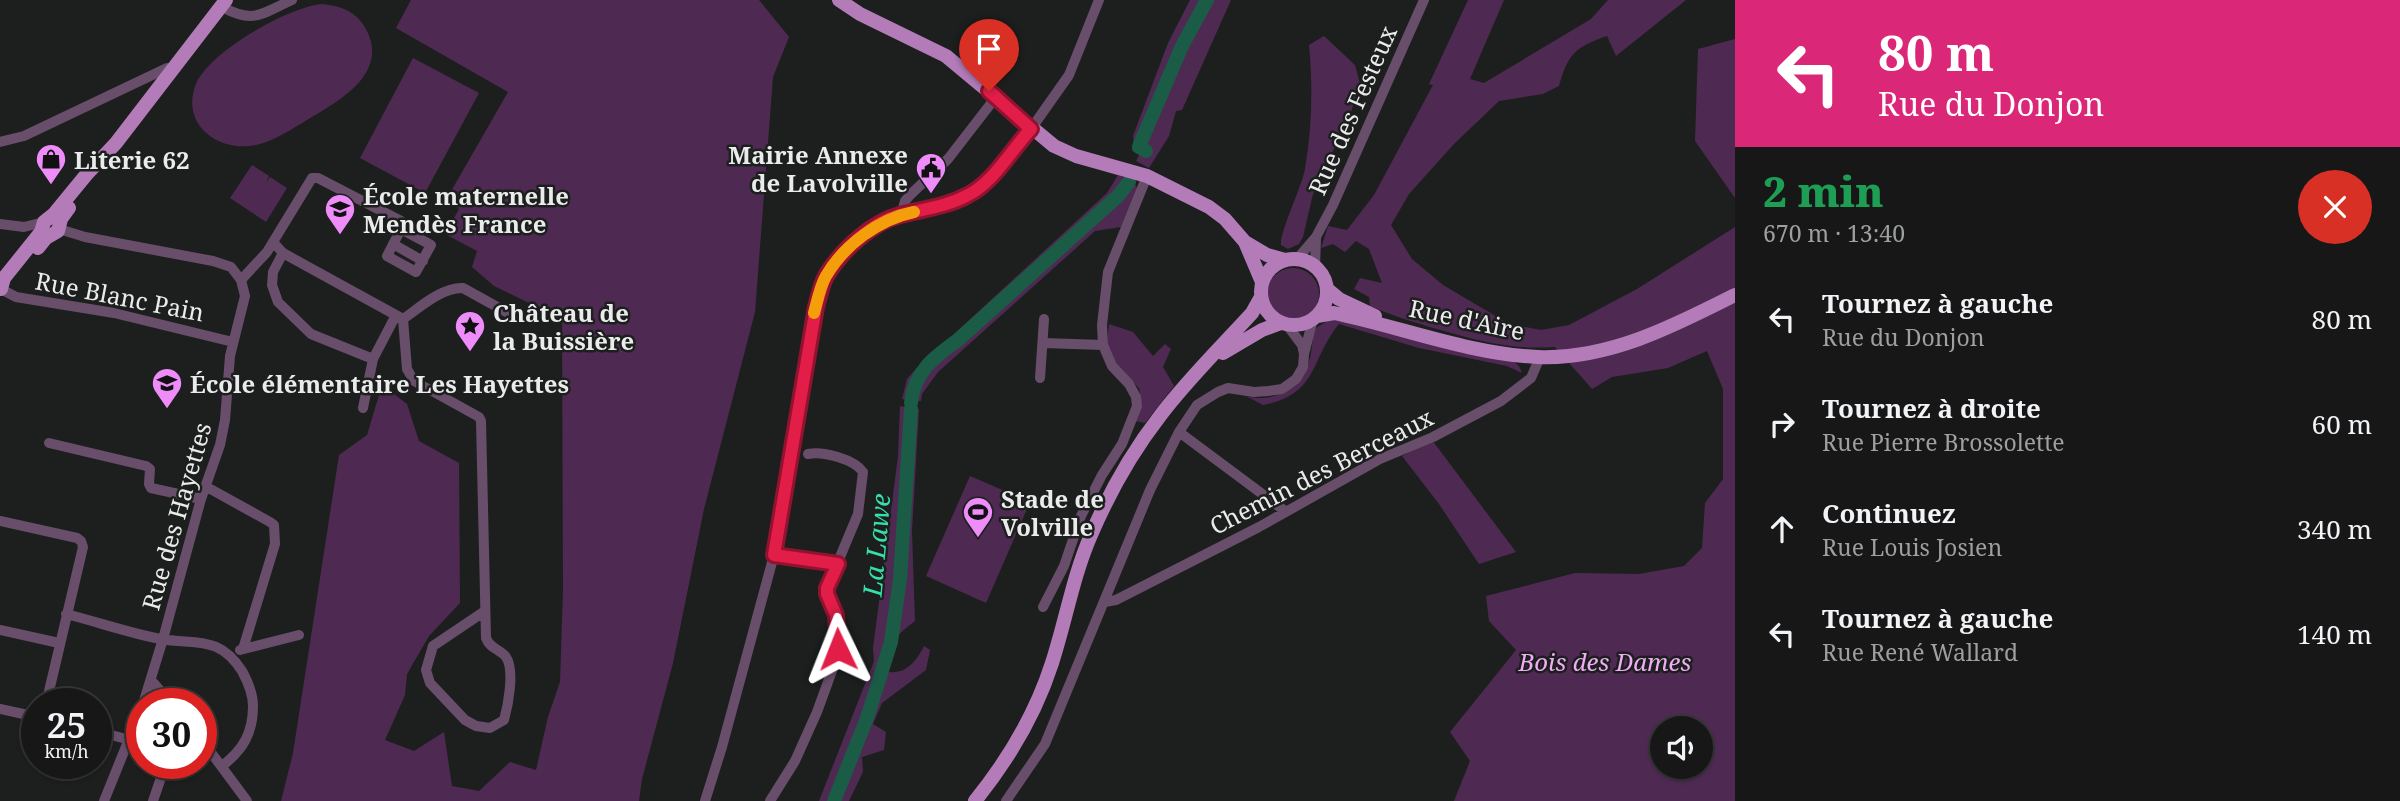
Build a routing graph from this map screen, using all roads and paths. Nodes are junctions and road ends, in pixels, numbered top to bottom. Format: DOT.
graph roads {
  1 [pos="292,0"];
  2 [pos="839,0"];
  3 [pos="1099,0"];
  4 [pos="1424,0"];
  5 [pos="224,4"];
  6 [pos="173,71"];
  7 [pos="996,97"];
  8 [pos="1031,129"];
  9 [pos="0,142"];
  10 [pos="1147,176"];
  11 [pos="901,215"];
  12 [pos="0,224"];
  13 [pos="401,225"];
  14 [pos="51,226"];
  15 [pos="1316,237"];
  16 [pos="273,242"];
  17 [pos="1245,242"];
  18 [pos="283,253"];
  19 [pos="1291,260"];
  20 [pos="1315,266"];
  21 [pos="242,280"];
  22 [pos="1327,289"];
  23 [pos="1,290"];
  24 [pos="1261,290"];
  25 [pos="1735,295"];
  26 [pos="510,314"];
  27 [pos="399,317"];
  28 [pos="1315,318"];
  29 [pos="1044,319"];
  30 [pos="1284,324"];
  31 [pos="1388,325"];
  32 [pos="233,342"];
  33 [pos="1043,343"];
  34 [pos="1103,345"];
  35 [pos="1304,354"];
  36 [pos="1540,357"];
  37 [pos="373,359"];
  38 [pos="1207,363"];
  39 [pos="1040,378"];
  40 [pos="363,408"];
  41 [pos="1179,432"];
  42 [pos="49,443"];
  43 [pos="808,454"];
  44 [pos="205,486"];
  45 [pos="201,499"];
  46 [pos="1285,511"];
  47 [pos="0,521"];
  48 [pos="774,555"];
  49 [pos="838,564"];
  50 [pos="1105,602"];
  51 [pos="1043,607"];
  52 [pos="485,611"];
  53 [pos="66,614"];
  54 [pos="0,630"];
  55 [pos="299,635"];
  56 [pos="163,639"];
  57 [pos="59,643"];
  58 [pos="243,649"];
  59 [pos="230,654"];
  60 [pos="151,680"];
  61 [pos="49,688"];
  62 [pos="148,688"];
  63 [pos="158,688"];
  64 [pos="0,709"];
  65 [pos="21,714"];
  66 [pos="126,749"];
  67 [pos="217,760"];
  68 [pos="222,766"];
  69 [pos="161,779"];
  70 [pos="104,801"];
  71 [pos="153,801"];
  72 [pos="247,801"];
  73 [pos="705,801"];
  74 [pos="770,801"];
  75 [pos="975,801"];
  76 [pos="1006,801"];
  1 -- 5 [label="street"];
  2 -- 7 [label="main road"];
  3 -- 8 [label="street"];
  4 -- 15 [label="street, Rue des Festeux"];
  5 -- 6 [label="main road"];
  6 -- 9 [label="street"];
  6 -- 14 [label="main road"];
  7 -- 8 [label="main road"];
  7 -- 11 [label="street"];
  8 -- 10 [label="main road"];
  8 -- 11 [label="street"];
  10 -- 17 [label="main road"];
  10 -- 34 [label="street"];
  11 -- 48 [label="street"];
  12 -- 14 [label="street"];
  13 -- 13 [label="street"];
  13 -- 16 [label="street"];
  14 -- 21 [label="street"];
  14 -- 23 [label="main road"];
  15 -- 19 [label="street, Rue des Festeux"];
  15 -- 20 [label="street, Rue des Festeux"];
  16 -- 18 [label="street"];
  16 -- 21 [label="street"];
  17 -- 19 [label="main road"];
  17 -- 24 [label="main road"];
  18 -- 27 [label="street"];
  18 -- 37 [label="street"];
  19 -- 20 [label="main road"];
  19 -- 24 [label="main road"];
  20 -- 22 [label="main road"];
  21 -- 32 [label="street, Rue des Hayettes"];
  22 -- 28 [label="main road"];
  22 -- 31 [label="main road, Rue d'Aire"];
  23 -- 32 [label="street, Rue Blanc Pain"];
  24 -- 30 [label="main road"];
  24 -- 38 [label="main road"];
  25 -- 36 [label="main road, Rue d'Aire"];
  26 -- 27 [label="street"];
  27 -- 37 [label="street"];
  27 -- 52 [label="street"];
  28 -- 30 [label="main road"];
  28 -- 31 [label="main road, Rue d'Aire"];
  28 -- 35 [label="street"];
  29 -- 33 [label="street"];
  30 -- 35 [label="street"];
  30 -- 38 [label="main road"];
  31 -- 36 [label="main road, Rue d'Aire"];
  32 -- 44 [label="street, Rue des Hayettes"];
  33 -- 34 [label="street"];
  33 -- 39 [label="street"];
  34 -- 51 [label="street"];
  35 -- 41 [label="street"];
  36 -- 46 [label="street, Chemin des Berceaux"];
  37 -- 40 [label="street"];
  38 -- 75 [label="main road"];
  41 -- 46 [label="street"];
  41 -- 50 [label="street"];
  42 -- 45 [label="street"];
  43 -- 49 [label="street"];
  44 -- 45 [label="street, Rue des Hayettes"];
  44 -- 58 [label="street"];
  45 -- 56 [label="street, Rue des Hayettes"];
  46 -- 50 [label="street, Chemin des Berceaux"];
  47 -- 53 [label="street"];
  48 -- 49 [label="street"];
  48 -- 73 [label="street"];
  49 -- 74 [label="street"];
  50 -- 76 [label="street"];
  52 -- 52 [label="street"];
  53 -- 56 [label="street"];
  53 -- 57 [label="street"];
  54 -- 57 [label="street"];
  55 -- 58 [label="street"];
  56 -- 59 [label="street"];
  56 -- 60 [label="street, Rue des Hayettes"];
  57 -- 61 [label="street"];
  58 -- 59 [label="street"];
  59 -- 68 [label="street"];
  60 -- 62 [label="street, Rue des Hayettes"];
  60 -- 63 [label="street"];
  64 -- 65 [label="street"];
  66 -- 70 [label="street, Rue des Hayettes"];
  67 -- 68 [label="street"];
  68 -- 72 [label="street"];
  69 -- 71 [label="street"];
}
